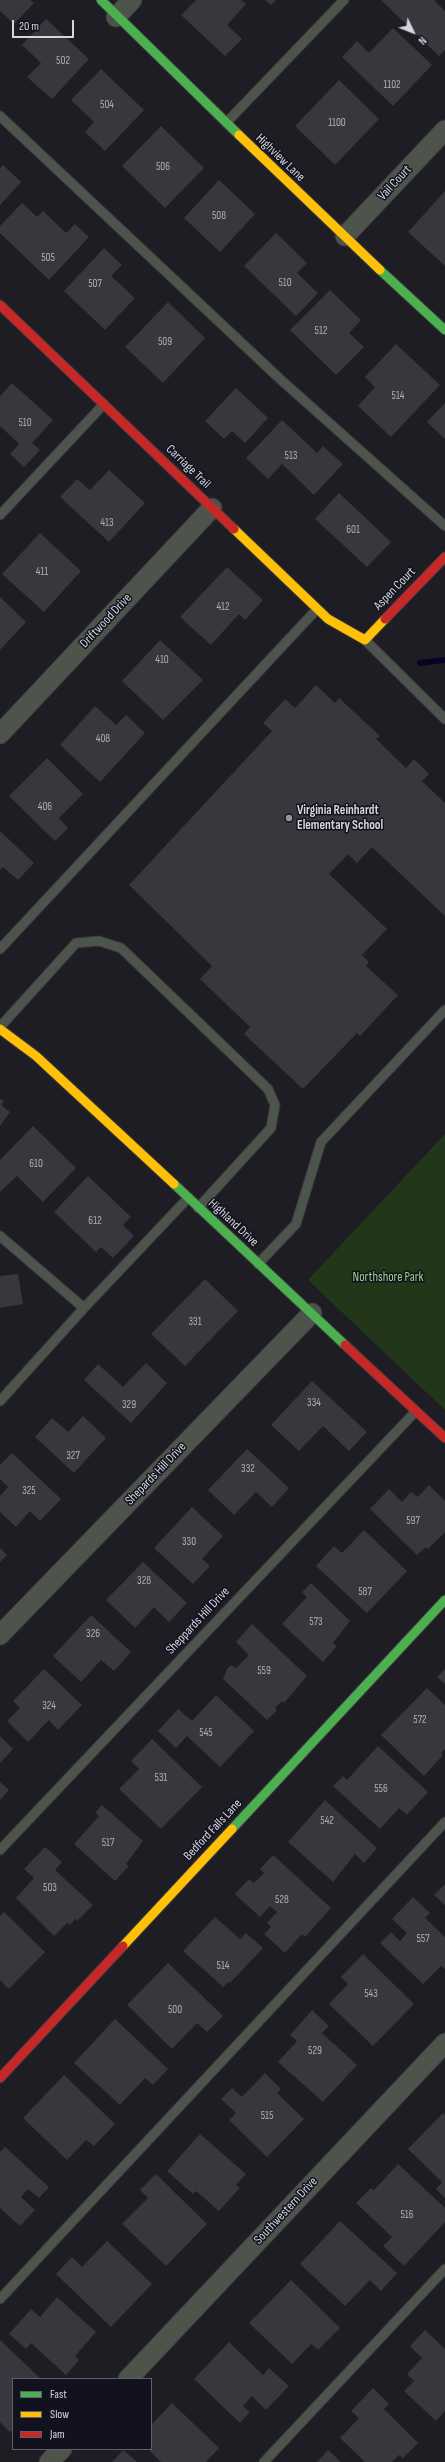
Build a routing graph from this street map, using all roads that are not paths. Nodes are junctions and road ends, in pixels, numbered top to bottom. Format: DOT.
graph roads {
  1 [pos="101,0"];
  2 [pos="132,0"];
  3 [pos="344,0"];
  4 [pos="116,17"];
  5 [pos="0,116"];
  6 [pos="226,123"];
  7 [pos="445,130"];
  8 [pos="344,236"];
  9 [pos="0,305"];
  10 [pos="445,330"];
  11 [pos="104,404"];
  12 [pos="212,508"];
  13 [pos="0,515"];
  14 [pos="445,526"];
  15 [pos="445,557"];
  16 [pos="317,608"];
  17 [pos="365,640"];
  18 [pos="445,719"];
  19 [pos="0,734"];
  20 [pos="0,949"];
  21 [pos="445,1010"];
  22 [pos="0,1028"];
  23 [pos="188,1198"];
  24 [pos="198,1208"];
  25 [pos="0,1236"];
  26 [pos="258,1264"];
  27 [pos="84,1308"];
  28 [pos="312,1313"];
  29 [pos="0,1401"];
  30 [pos="416,1411"];
  31 [pos="445,1438"];
  32 [pos="445,1600"];
  33 [pos="0,1635"];
  34 [pos="445,1822"];
  35 [pos="0,1850"];
  36 [pos="445,2042"];
  37 [pos="0,2078"];
  38 [pos="445,2269"];
  39 [pos="0,2299"];
  40 [pos="129,2378"];
  41 [pos="61,2450"];
  42 [pos="49,2462"];
  43 [pos="264,2462"];
  1 -- 4 [label="street, Highview Lane"];
  2 -- 4 [label="street"];
  3 -- 6 [label="lane"];
  4 -- 6 [label="street, Highview Lane"];
  5 -- 14 [label="lane"];
  6 -- 8 [label="street, Highview Lane"];
  7 -- 8 [label="street, Vail Court"];
  8 -- 10 [label="street, Highview Lane"];
  9 -- 11 [label="street, Carriage Trail"];
  11 -- 12 [label="street, Carriage Trail"];
  11 -- 13 [label="lane"];
  12 -- 16 [label="street, Carriage Trail"];
  12 -- 19 [label="street, Driftwood Drive"];
  15 -- 17 [label="street, Aspen Court"];
  16 -- 17 [label="street, Carriage Trail"];
  16 -- 20 [label="lane"];
  17 -- 18 [label="lane"];
  21 -- 26 [label="lane"];
  22 -- 23 [label="street, Highland Drive"];
  22 -- 24 [label="lane"];
  23 -- 24 [label="street, Highland Drive"];
  23 -- 27 [label="lane"];
  24 -- 26 [label="street, Highland Drive"];
  25 -- 27 [label="lane"];
  26 -- 28 [label="street, Highland Drive"];
  27 -- 29 [label="lane"];
  28 -- 30 [label="street, Highland Drive"];
  28 -- 33 [label="street, Shepards Hill Drive"];
  30 -- 31 [label="street, Highland Drive"];
  30 -- 35 [label="lane, Sheppards Hill Drive"];
  32 -- 37 [label="street, Bedford Falls Lane"];
  34 -- 39 [label="lane"];
  36 -- 40 [label="street, Southwestern Drive"];
  38 -- 43 [label="lane"];
  41 -- 42 [label="street"];
}
